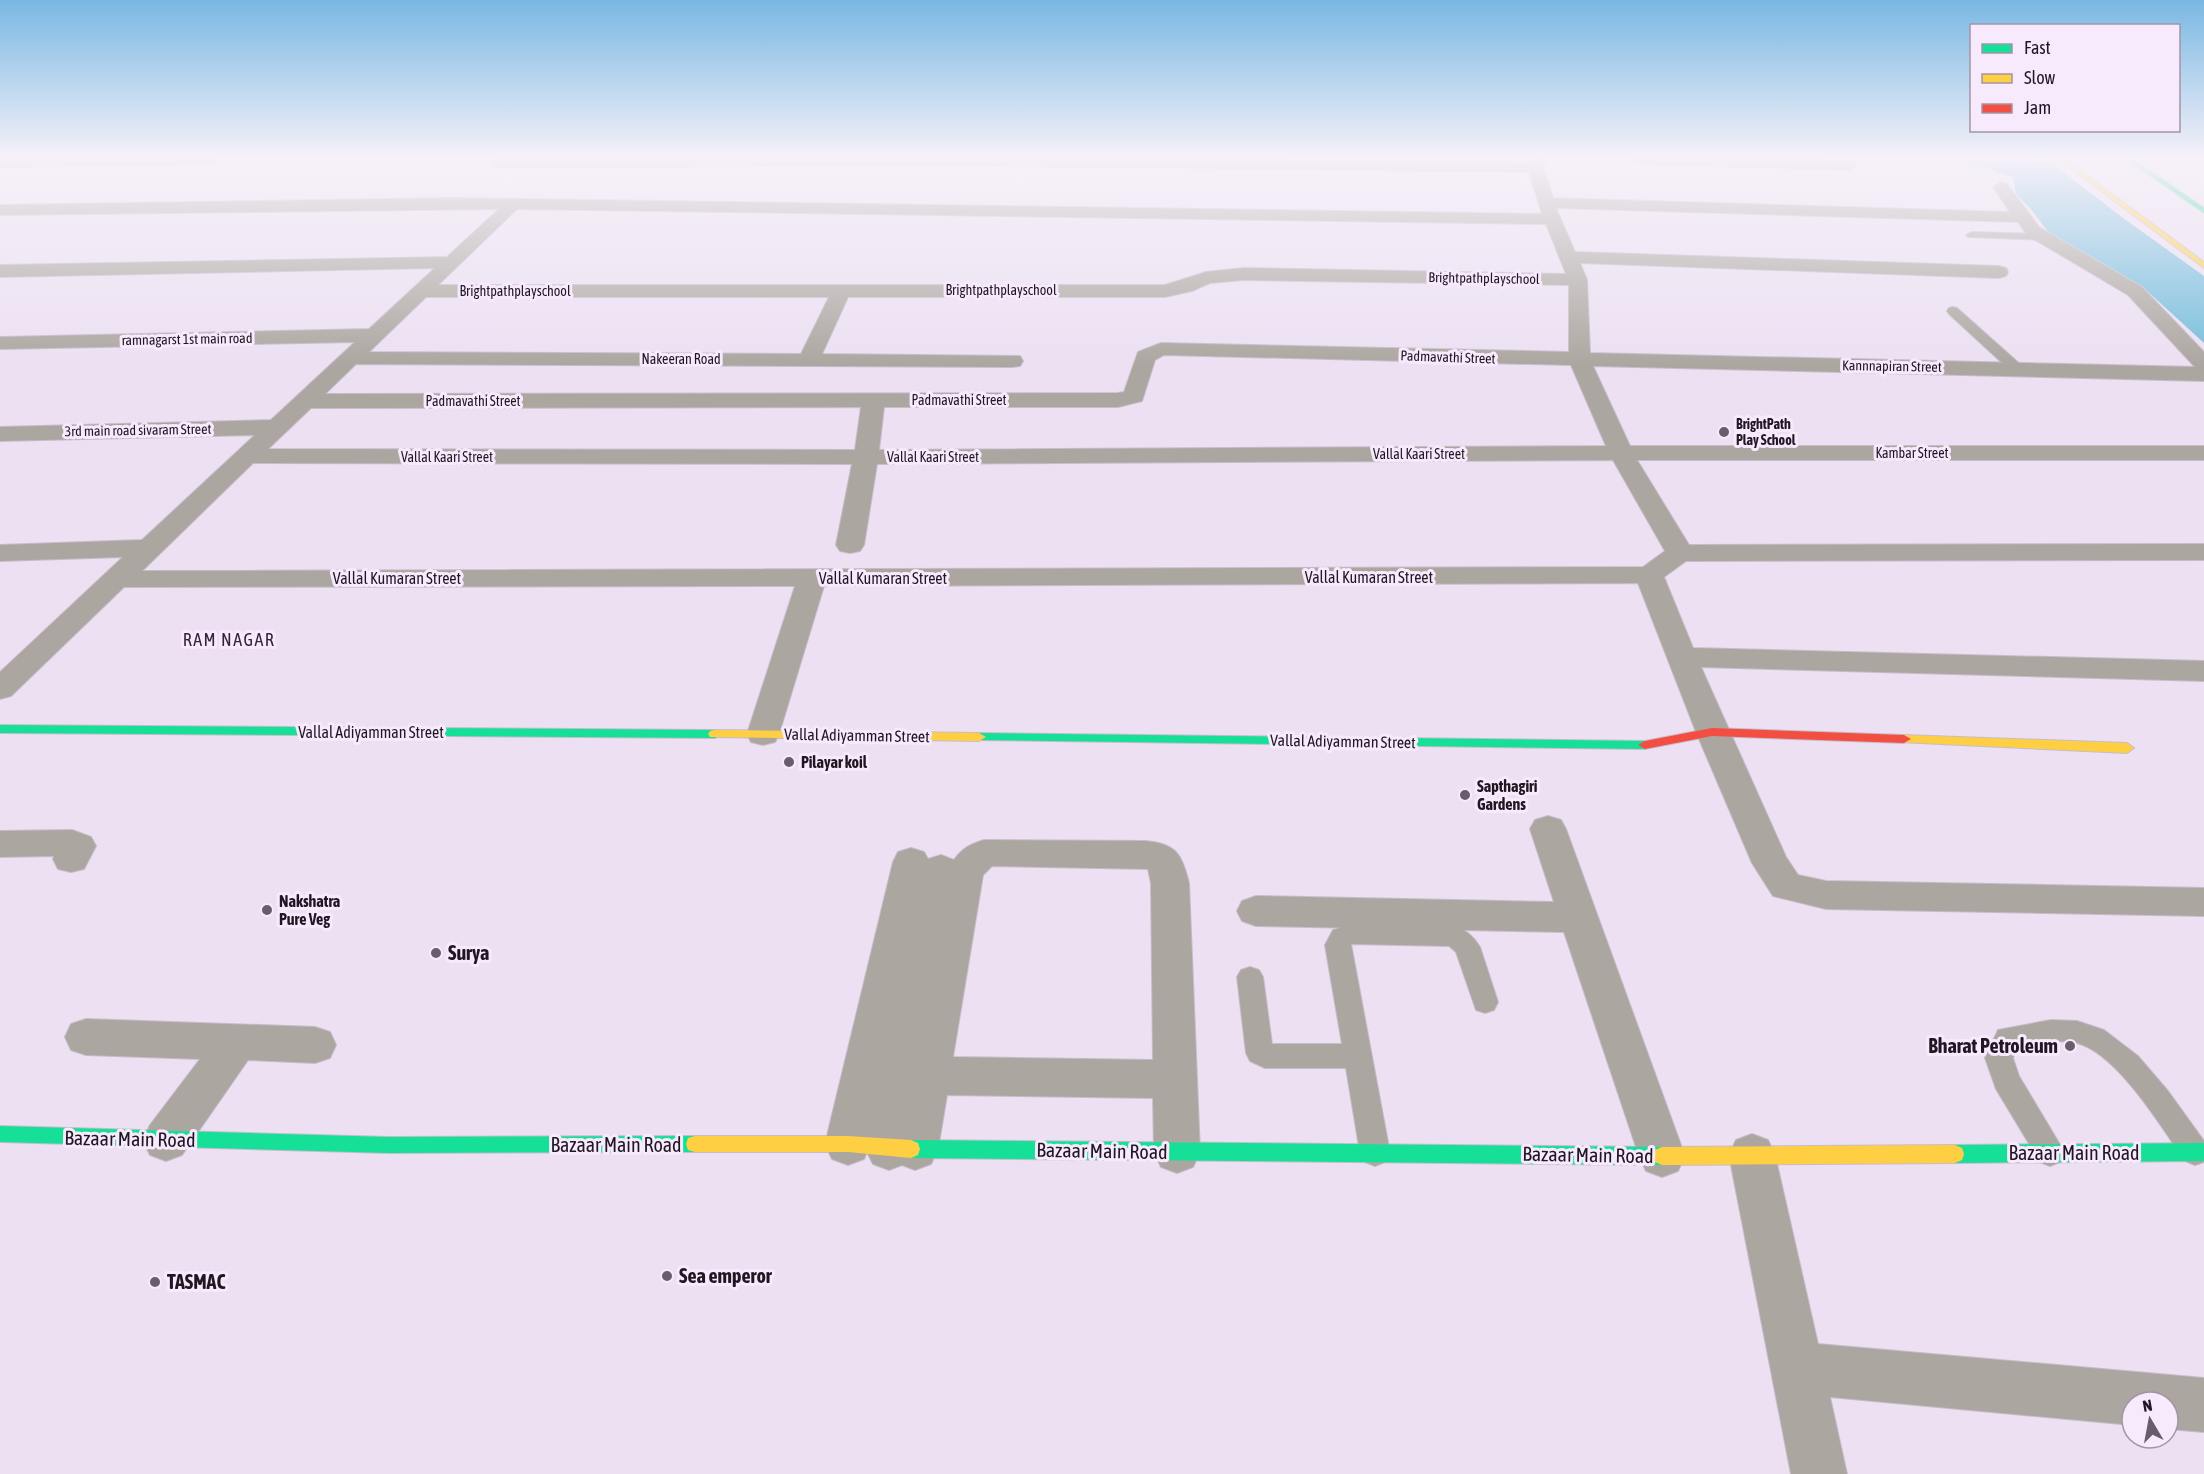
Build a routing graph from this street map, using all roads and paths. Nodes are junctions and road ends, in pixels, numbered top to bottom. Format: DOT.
graph roads {
  1 [pos="488,228"];
  2 [pos="1556,228"];
  3 [pos="2031,228"];
  4 [pos="2153,228"];
  5 [pos="1972,234"];
  6 [pos="2045,237"];
  7 [pos="1568,257"];
  8 [pos="452,262"];
  9 [pos="2204,266"];
  10 [pos="0,271"];
  11 [pos="1999,272"];
  12 [pos="1578,280"];
  13 [pos="842,290"];
  14 [pos="421,291"];
  15 [pos="1953,310"];
  16 [pos="375,334"];
  17 [pos="0,343"];
  18 [pos="351,358"];
  19 [pos="809,360"];
  20 [pos="1012,361"];
  21 [pos="1580,361"];
  22 [pos="2204,364"];
  23 [pos="2016,368"];
  24 [pos="2204,374"];
  25 [pos="873,400"];
  26 [pos="305,401"];
  27 [pos="277,427"];
  28 [pos="0,434"];
  29 [pos="1621,453"];
  30 [pos="2204,453"];
  31 [pos="246,456"];
  32 [pos="866,457"];
  33 [pos="850,545"];
  34 [pos="149,548"];
  35 [pos="2204,552"];
  36 [pos="0,553"];
  37 [pos="1680,553"];
  38 [pos="1649,575"];
  39 [pos="812,578"];
  40 [pos="117,579"];
  41 [pos="1682,657"];
  42 [pos="2204,671"];
  43 [pos="0,689"];
  44 [pos="0,729"];
  45 [pos="1712,732"];
  46 [pos="763,734"];
  47 [pos="2127,748"];
  48 [pos="1548,829"];
  49 [pos="2,846"];
  50 [pos="71,860"];
  51 [pos="2204,902"];
  52 [pos="1256,911"];
  53 [pos="1579,917"];
  54 [pos="1250,977"];
  55 [pos="1485,1002"];
  56 [pos="86,1037"];
  57 [pos="237,1042"];
  58 [pos="315,1046"];
  59 [pos="1358,1056"];
  60 [pos="929,1076"];
  61 [pos="1174,1079"];
  62 [pos="0,1134"];
  63 [pos="166,1140"];
  64 [pos="848,1144"];
  65 [pos="902,1149"];
  66 [pos="1177,1152"];
  67 [pos="2200,1152"];
  68 [pos="1376,1153"];
  69 [pos="2050,1154"];
  70 [pos="1752,1155"];
  71 [pos="1662,1156"];
  72 [pos="1797,1368"];
  73 [pos="2204,1405"];
  74 [pos="1819,1474"];
  1 -- 8 [label="street"];
  2 -- 7 [label="street"];
  3 -- 6 [label="street"];
  4 -- 9 [label="main road"];
  5 -- 6 [label="lane"];
  6 -- 22 [label="street"];
  7 -- 11 [label="street"];
  7 -- 12 [label="street"];
  8 -- 10 [label="street"];
  8 -- 14 [label="street"];
  12 -- 13 [label="street, Brightpathplayschool"];
  12 -- 21 [label="street"];
  13 -- 14 [label="street, Brightpathplayschool"];
  13 -- 19 [label="street"];
  14 -- 16 [label="street"];
  15 -- 23 [label="lane"];
  16 -- 17 [label="street, ramnagarst 1st main road"];
  16 -- 18 [label="street"];
  18 -- 19 [label="street, Nakeeran Road"];
  18 -- 26 [label="street"];
  19 -- 20 [label="street, Nakeeran Road"];
  21 -- 23 [label="street, Kannnapiran Street"];
  21 -- 25 [label="street, Padmavathi Street"];
  21 -- 29 [label="street"];
  23 -- 24 [label="street, Kannnapiran Street"];
  25 -- 26 [label="street, Padmavathi Street"];
  25 -- 32 [label="street"];
  26 -- 27 [label="street"];
  27 -- 28 [label="street, 3rd main road sivaram Street"];
  27 -- 31 [label="street"];
  29 -- 30 [label="street, Kambar Street"];
  29 -- 32 [label="street, Vallal Kaari Street"];
  29 -- 37 [label="street"];
  31 -- 32 [label="street, Vallal Kaari Street"];
  31 -- 34 [label="street"];
  32 -- 33 [label="street"];
  34 -- 36 [label="street"];
  34 -- 40 [label="street"];
  35 -- 37 [label="street"];
  37 -- 38 [label="street"];
  38 -- 39 [label="street, Vallal Kumaran Street"];
  38 -- 41 [label="street"];
  39 -- 40 [label="street, Vallal Kumaran Street"];
  39 -- 46 [label="street"];
  40 -- 43 [label="street"];
  41 -- 42 [label="street"];
  41 -- 45 [label="street"];
  44 -- 46 [label="main road, Vallal Adiyamman Street"];
  45 -- 46 [label="main road, Vallal Adiyamman Street"];
  45 -- 47 [label="main road, Vallal Adiyamman Street"];
  45 -- 51 [label="street"];
  48 -- 53 [label="street"];
  49 -- 50 [label="street"];
  52 -- 53 [label="street"];
  53 -- 71 [label="street"];
  54 -- 59 [label="lane"];
  55 -- 59 [label="lane"];
  56 -- 57 [label="street"];
  57 -- 58 [label="street"];
  57 -- 63 [label="street"];
  59 -- 68 [label="lane"];
  60 -- 61 [label="street"];
  60 -- 61 [label="street"];
  60 -- 65 [label="street"];
  61 -- 66 [label="street"];
  62 -- 63 [label="main road, Bazaar Main Road"];
  63 -- 64 [label="main road, Bazaar Main Road"];
  64 -- 65 [label="main road, Bazaar Main Road"];
  64 -- 65 [label="street"];
  65 -- 66 [label="main road, Bazaar Main Road"];
  66 -- 68 [label="main road, Bazaar Main Road"];
  67 -- 69 [label="main road, Bazaar Main Road"];
  67 -- 69 [label="lane"];
  68 -- 71 [label="main road, Bazaar Main Road"];
  69 -- 70 [label="main road, Bazaar Main Road"];
  70 -- 71 [label="main road, Bazaar Main Road"];
  70 -- 72 [label="street"];
  72 -- 73 [label="street"];
  72 -- 74 [label="street"];
}
